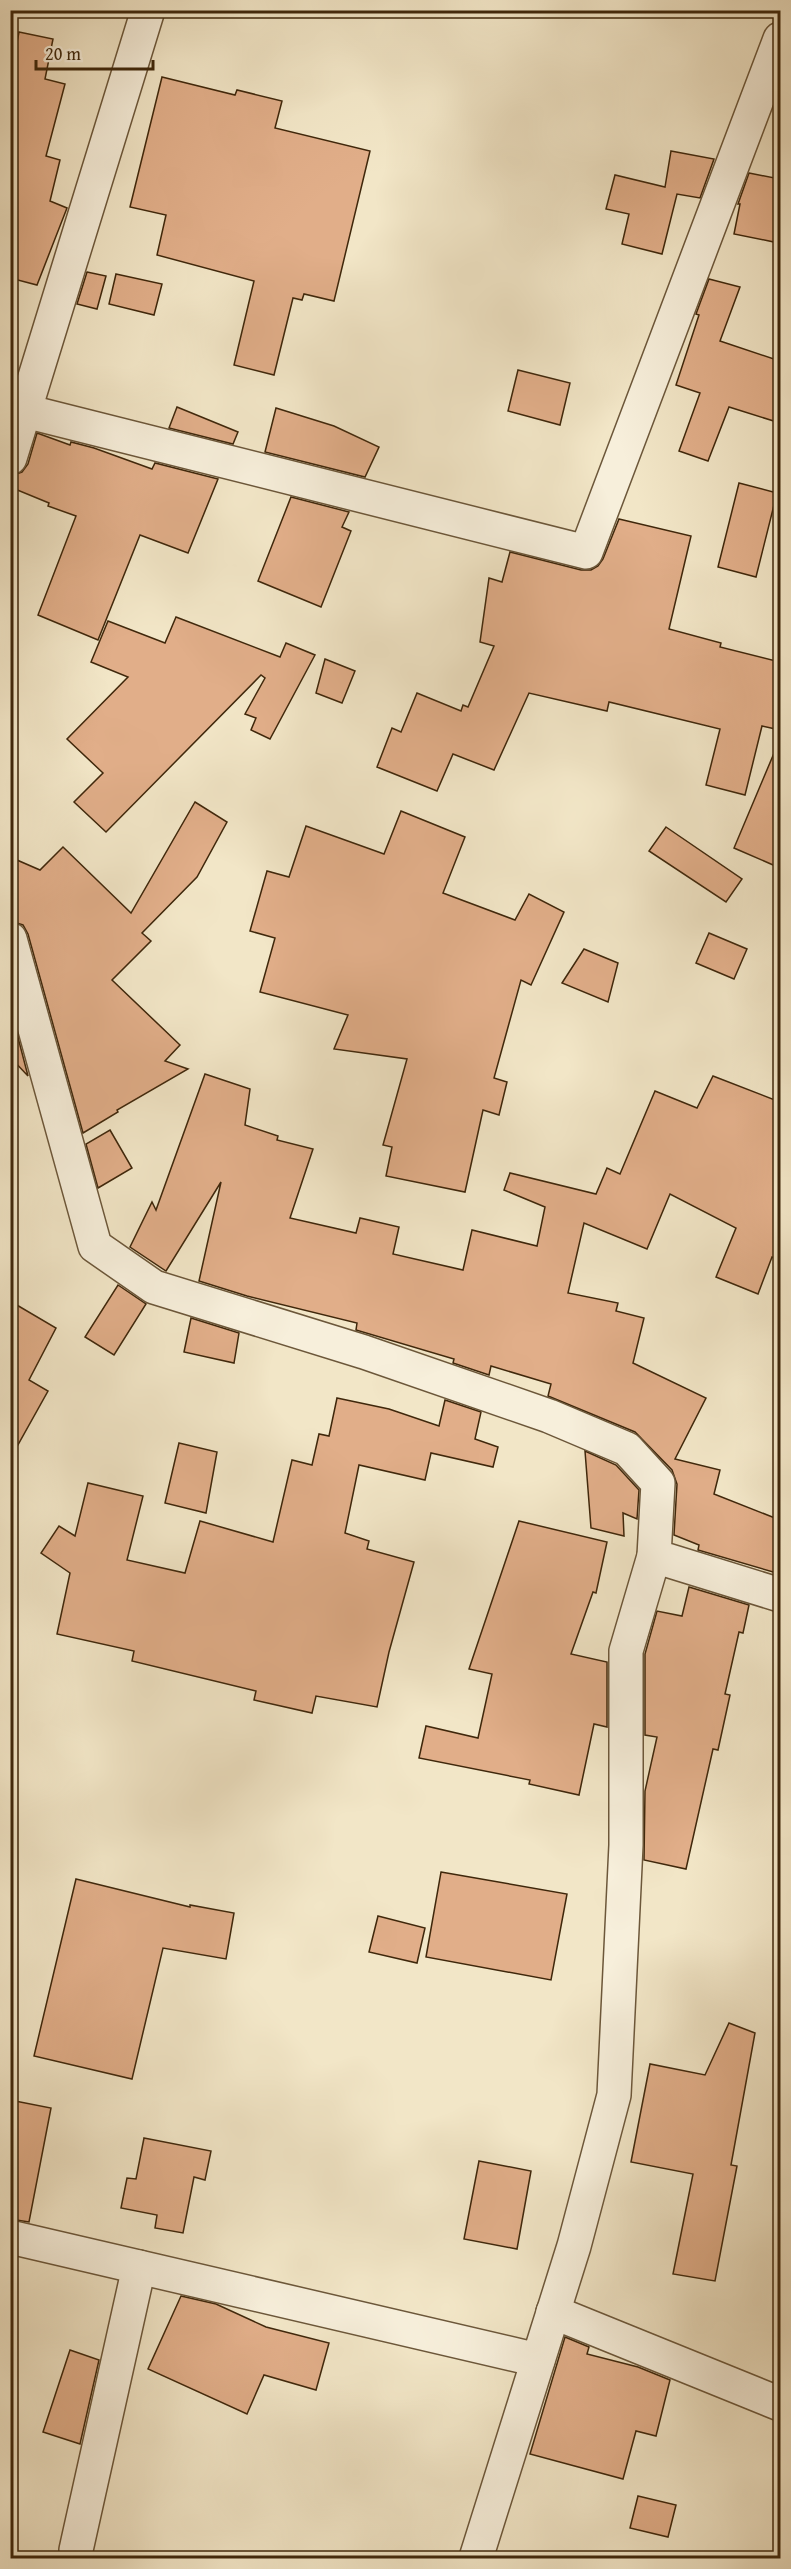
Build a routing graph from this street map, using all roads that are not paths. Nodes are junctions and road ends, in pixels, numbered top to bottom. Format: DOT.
graph roads {
  1 [pos="148,10"];
  2 [pos="780,39"];
  3 [pos="25,411"];
  4 [pos="10,458"];
  5 [pos="10,939"];
  6 [pos="654,1556"];
  7 [pos="780,1595"];
  8 [pos="10,2237"];
  9 [pos="139,2267"];
  10 [pos="553,2312"];
  11 [pos="538,2361"];
  12 [pos="780,2404"];
  13 [pos="76,2550"];
  14 [pos="476,2559"];
  1 -- 3 [label="street"];
  2 -- 3 [label="street"];
  3 -- 4 [label="street"];
  5 -- 6 [label="street"];
  6 -- 7 [label="street"];
  6 -- 10 [label="street"];
  8 -- 9 [label="street"];
  9 -- 11 [label="street"];
  9 -- 13 [label="street"];
  10 -- 11 [label="street"];
  10 -- 12 [label="street"];
  11 -- 14 [label="street"];
}
